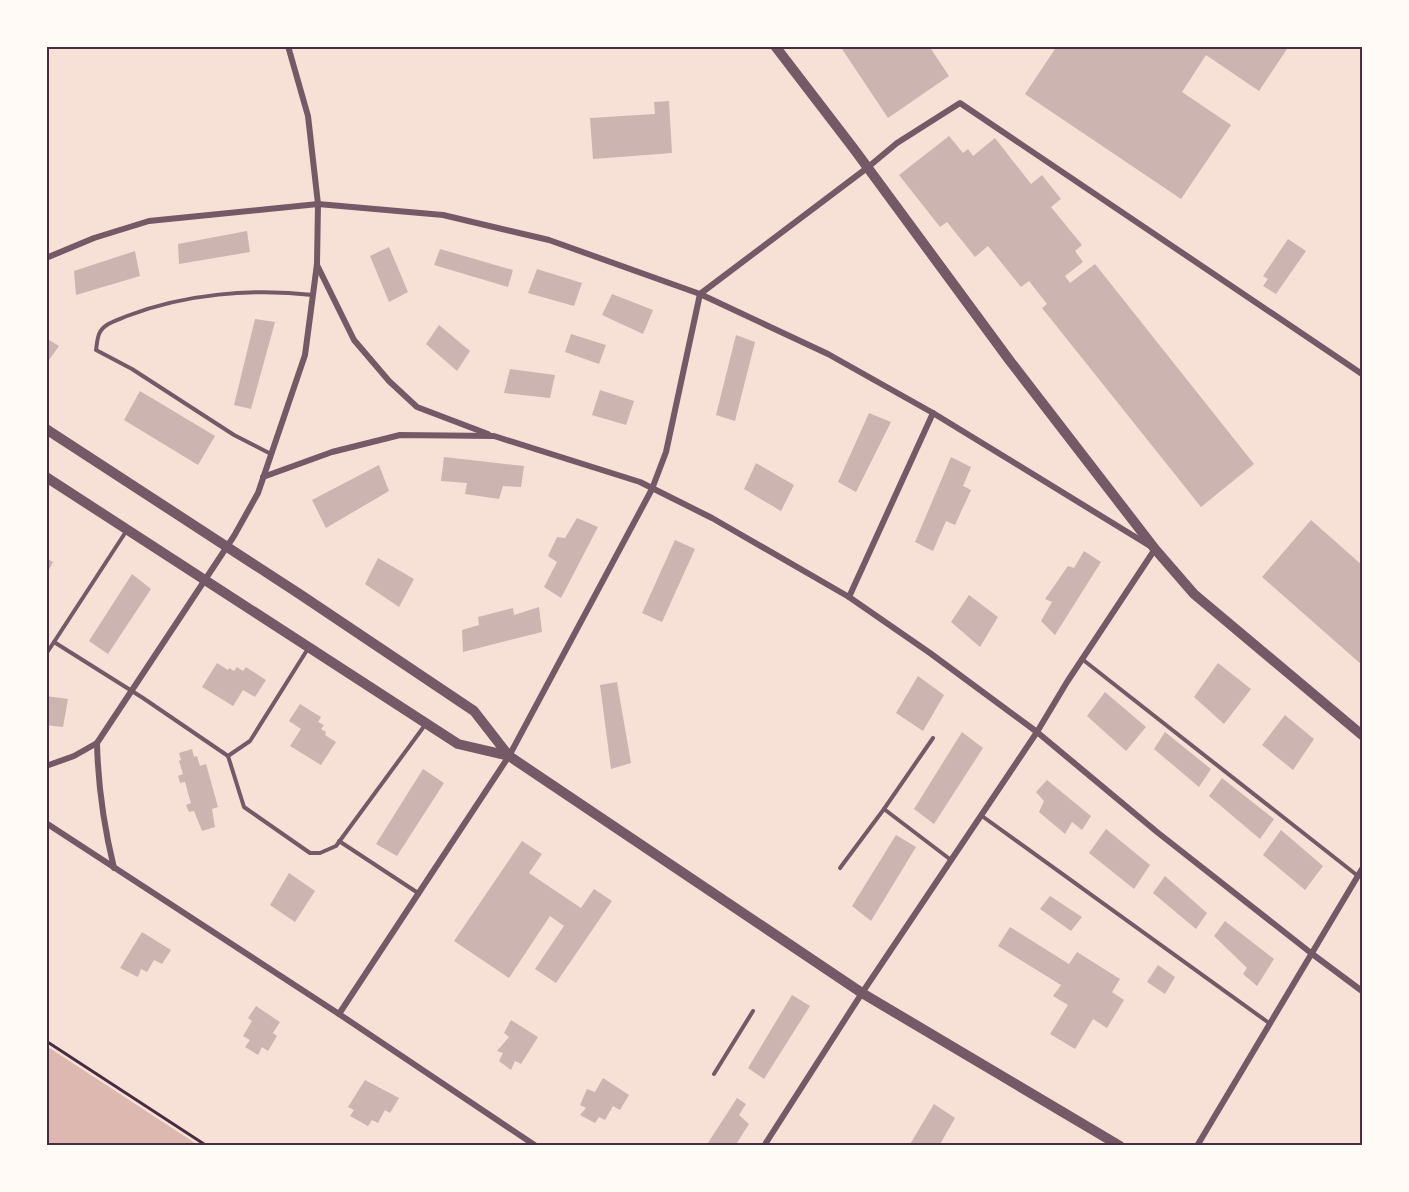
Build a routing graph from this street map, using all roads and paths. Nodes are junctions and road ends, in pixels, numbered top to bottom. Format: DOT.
graph roads {
  1 [pos="288,46"];
  2 [pos="775,46"];
  3 [pos="867,168"];
  4 [pos="318,204"];
  5 [pos="46,258"];
  6 [pos="317,264"];
  7 [pos="700,294"];
  8 [pos="313,296"];
  9 [pos="1362,374"];
  10 [pos="933,413"];
  11 [pos="46,429"];
  12 [pos="494,436"];
  13 [pos="271,454"];
  14 [pos="46,477"];
  15 [pos="263,477"];
  16 [pos="652,489"];
  17 [pos="128,530"];
  18 [pos="227,547"];
  19 [pos="1155,549"];
  20 [pos="204,580"];
  21 [pos="849,597"];
  22 [pos="54,642"];
  23 [pos="309,647"];
  24 [pos="46,654"];
  25 [pos="1082,659"];
  26 [pos="131,690"];
  27 [pos="426,723"];
  28 [pos="1037,732"];
  29 [pos="1362,735"];
  30 [pos="933,738"];
  31 [pos="97,743"];
  32 [pos="228,756"];
  33 [pos="509,756"];
  34 [pos="46,766"];
  35 [pos="884,809"];
  36 [pos="981,815"];
  37 [pos="46,823"];
  38 [pos="339,841"];
  39 [pos="951,860"];
  40 [pos="114,868"];
  41 [pos="840,868"];
  42 [pos="1362,869"];
  43 [pos="1358,876"];
  44 [pos="418,893"];
  45 [pos="1311,953"];
  46 [pos="1362,991"];
  47 [pos="862,993"];
  48 [pos="753,1011"];
  49 [pos="339,1014"];
  50 [pos="1269,1023"];
  51 [pos="46,1041"];
  52 [pos="714,1074"];
  53 [pos="207,1146"];
  54 [pos="536,1146"];
  55 [pos="764,1146"];
  56 [pos="1120,1146"];
  57 [pos="1197,1146"];
  1 -- 4 [label="street"];
  2 -- 3 [label="street"];
  3 -- 7 [label="street"];
  3 -- 9 [label="street"];
  3 -- 19 [label="street"];
  4 -- 5 [label="street"];
  4 -- 6 [label="street"];
  4 -- 7 [label="street"];
  6 -- 8 [label="street"];
  6 -- 12 [label="street"];
  7 -- 10 [label="street"];
  7 -- 16 [label="street"];
  8 -- 13 [label="street"];
  8 -- 13 [label="lane"];
  10 -- 19 [label="street"];
  10 -- 21 [label="street"];
  11 -- 18 [label="street"];
  12 -- 15 [label="street"];
  12 -- 16 [label="street"];
  13 -- 15 [label="street"];
  14 -- 17 [label="street"];
  15 -- 18 [label="street"];
  16 -- 21 [label="street"];
  16 -- 33 [label="street"];
  17 -- 20 [label="street"];
  17 -- 22 [label="lane"];
  18 -- 20 [label="street"];
  18 -- 33 [label="street"];
  19 -- 25 [label="street"];
  19 -- 29 [label="street"];
  20 -- 23 [label="street"];
  20 -- 26 [label="street"];
  21 -- 28 [label="street"];
  22 -- 24 [label="lane"];
  22 -- 26 [label="lane"];
  23 -- 27 [label="street"];
  23 -- 32 [label="lane"];
  25 -- 28 [label="street"];
  25 -- 43 [label="lane"];
  26 -- 31 [label="street"];
  26 -- 32 [label="lane"];
  27 -- 33 [label="street"];
  27 -- 38 [label="lane"];
  28 -- 36 [label="street"];
  28 -- 45 [label="street"];
  30 -- 35 [label="lane"];
  31 -- 34 [label="street"];
  31 -- 40 [label="street"];
  32 -- 38 [label="lane"];
  33 -- 44 [label="street"];
  33 -- 47 [label="street"];
  35 -- 39 [label="lane"];
  35 -- 41 [label="lane"];
  36 -- 39 [label="street"];
  36 -- 50 [label="lane"];
  37 -- 40 [label="street"];
  38 -- 44 [label="lane"];
  39 -- 47 [label="street"];
  40 -- 49 [label="street"];
  42 -- 43 [label="street"];
  43 -- 45 [label="street"];
  44 -- 49 [label="street"];
  45 -- 46 [label="street"];
  45 -- 50 [label="street"];
  47 -- 55 [label="street"];
  47 -- 56 [label="street"];
  48 -- 52 [label="lane"];
  49 -- 54 [label="street"];
  50 -- 57 [label="street"];
  51 -- 53 [label="path"];
}
